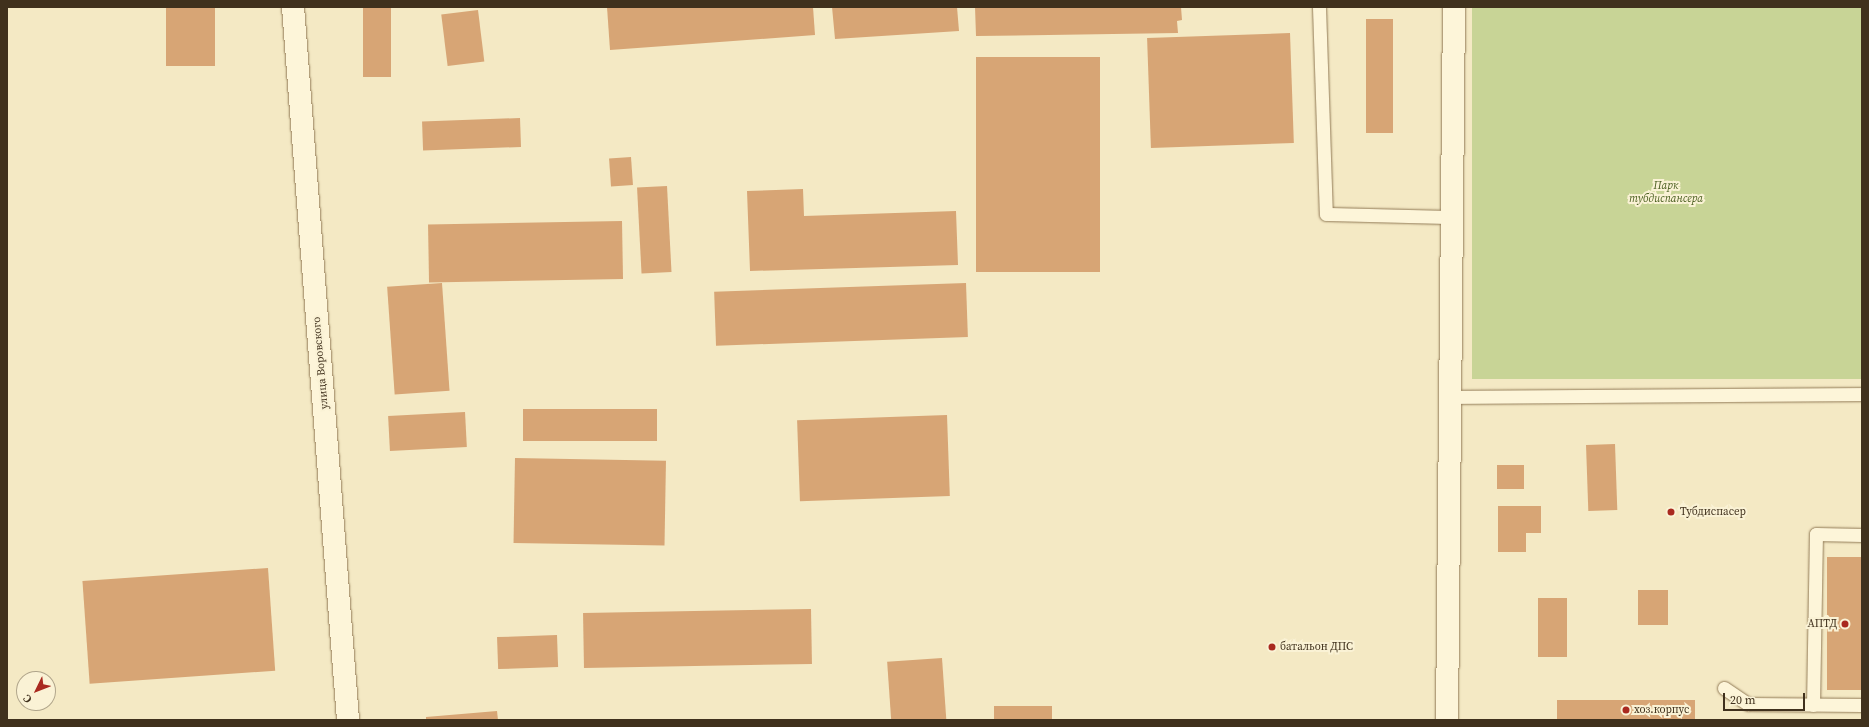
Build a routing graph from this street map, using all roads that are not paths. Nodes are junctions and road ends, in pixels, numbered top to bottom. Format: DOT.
graph roads {
  1 [pos="292,7"];
  2 [pos="1320,7"];
  3 [pos="1454,7"];
  4 [pos="1451,217"];
  5 [pos="1862,394"];
  6 [pos="1450,397"];
  7 [pos="1862,535"];
  8 [pos="1724,688"];
  9 [pos="1814,705"];
  10 [pos="1862,705"];
  11 [pos="348,720"];
  12 [pos="1447,720"];
  1 -- 11 [label="street, улица Воровского"];
  2 -- 4 [label="lane"];
  3 -- 4 [label="street"];
  4 -- 6 [label="street"];
  5 -- 6 [label="lane"];
  6 -- 12 [label="street"];
  7 -- 9 [label="lane"];
  8 -- 9 [label="lane"];
  9 -- 10 [label="lane"];
}
